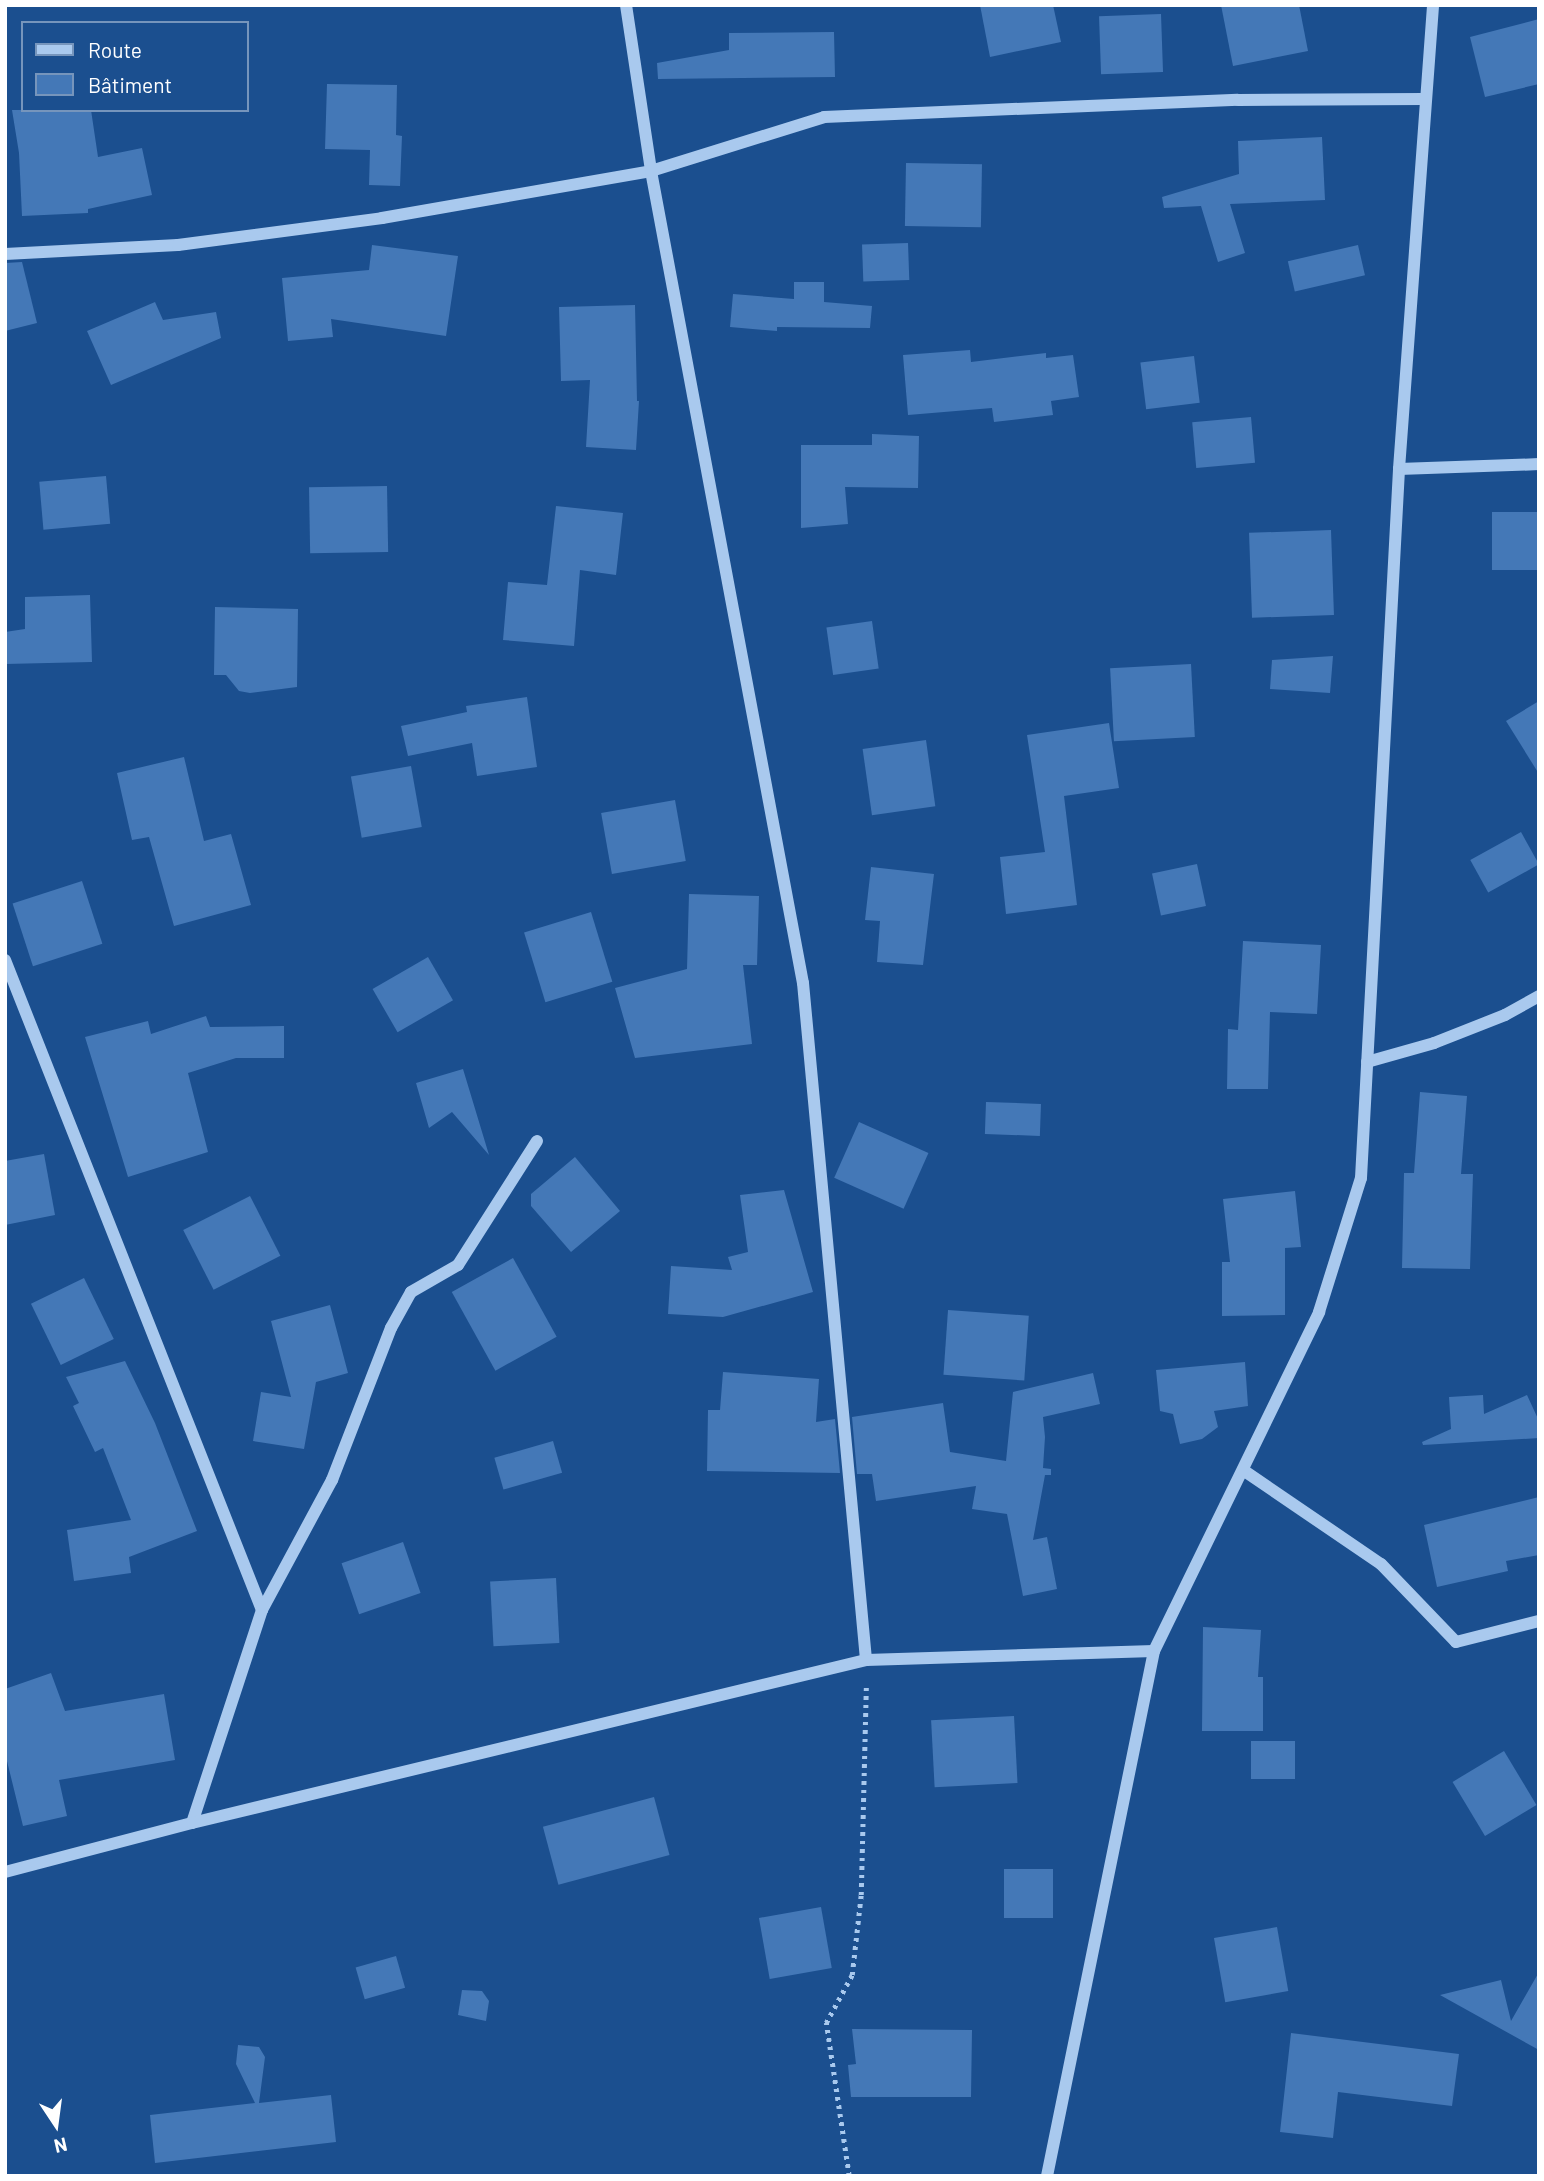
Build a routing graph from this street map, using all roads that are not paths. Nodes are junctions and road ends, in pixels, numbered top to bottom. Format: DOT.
graph roads {
  1 [pos="626,5"];
  2 [pos="1433,5"];
  3 [pos="1424,99"];
  4 [pos="652,171"];
  5 [pos="5,254"];
  6 [pos="1539,464"];
  7 [pos="1399,469"];
  8 [pos="5,960"];
  9 [pos="1539,996"];
  10 [pos="1367,1062"];
  11 [pos="537,1141"];
  12 [pos="1243,1470"];
  13 [pos="262,1610"];
  14 [pos="1539,1621"];
  15 [pos="1154,1651"];
  16 [pos="866,1660"];
  17 [pos="192,1823"];
  18 [pos="5,1872"];
  19 [pos="1047,2176"];
  1 -- 4 [label="street"];
  2 -- 3 [label="street"];
  3 -- 4 [label="street"];
  3 -- 7 [label="street"];
  4 -- 5 [label="street"];
  4 -- 16 [label="street"];
  6 -- 7 [label="street"];
  7 -- 10 [label="street"];
  8 -- 13 [label="street"];
  9 -- 10 [label="street"];
  10 -- 12 [label="street"];
  11 -- 13 [label="street"];
  12 -- 14 [label="street"];
  12 -- 15 [label="street"];
  13 -- 17 [label="street"];
  15 -- 16 [label="street"];
  15 -- 19 [label="street"];
  16 -- 17 [label="street"];
  17 -- 18 [label="street"];
}
